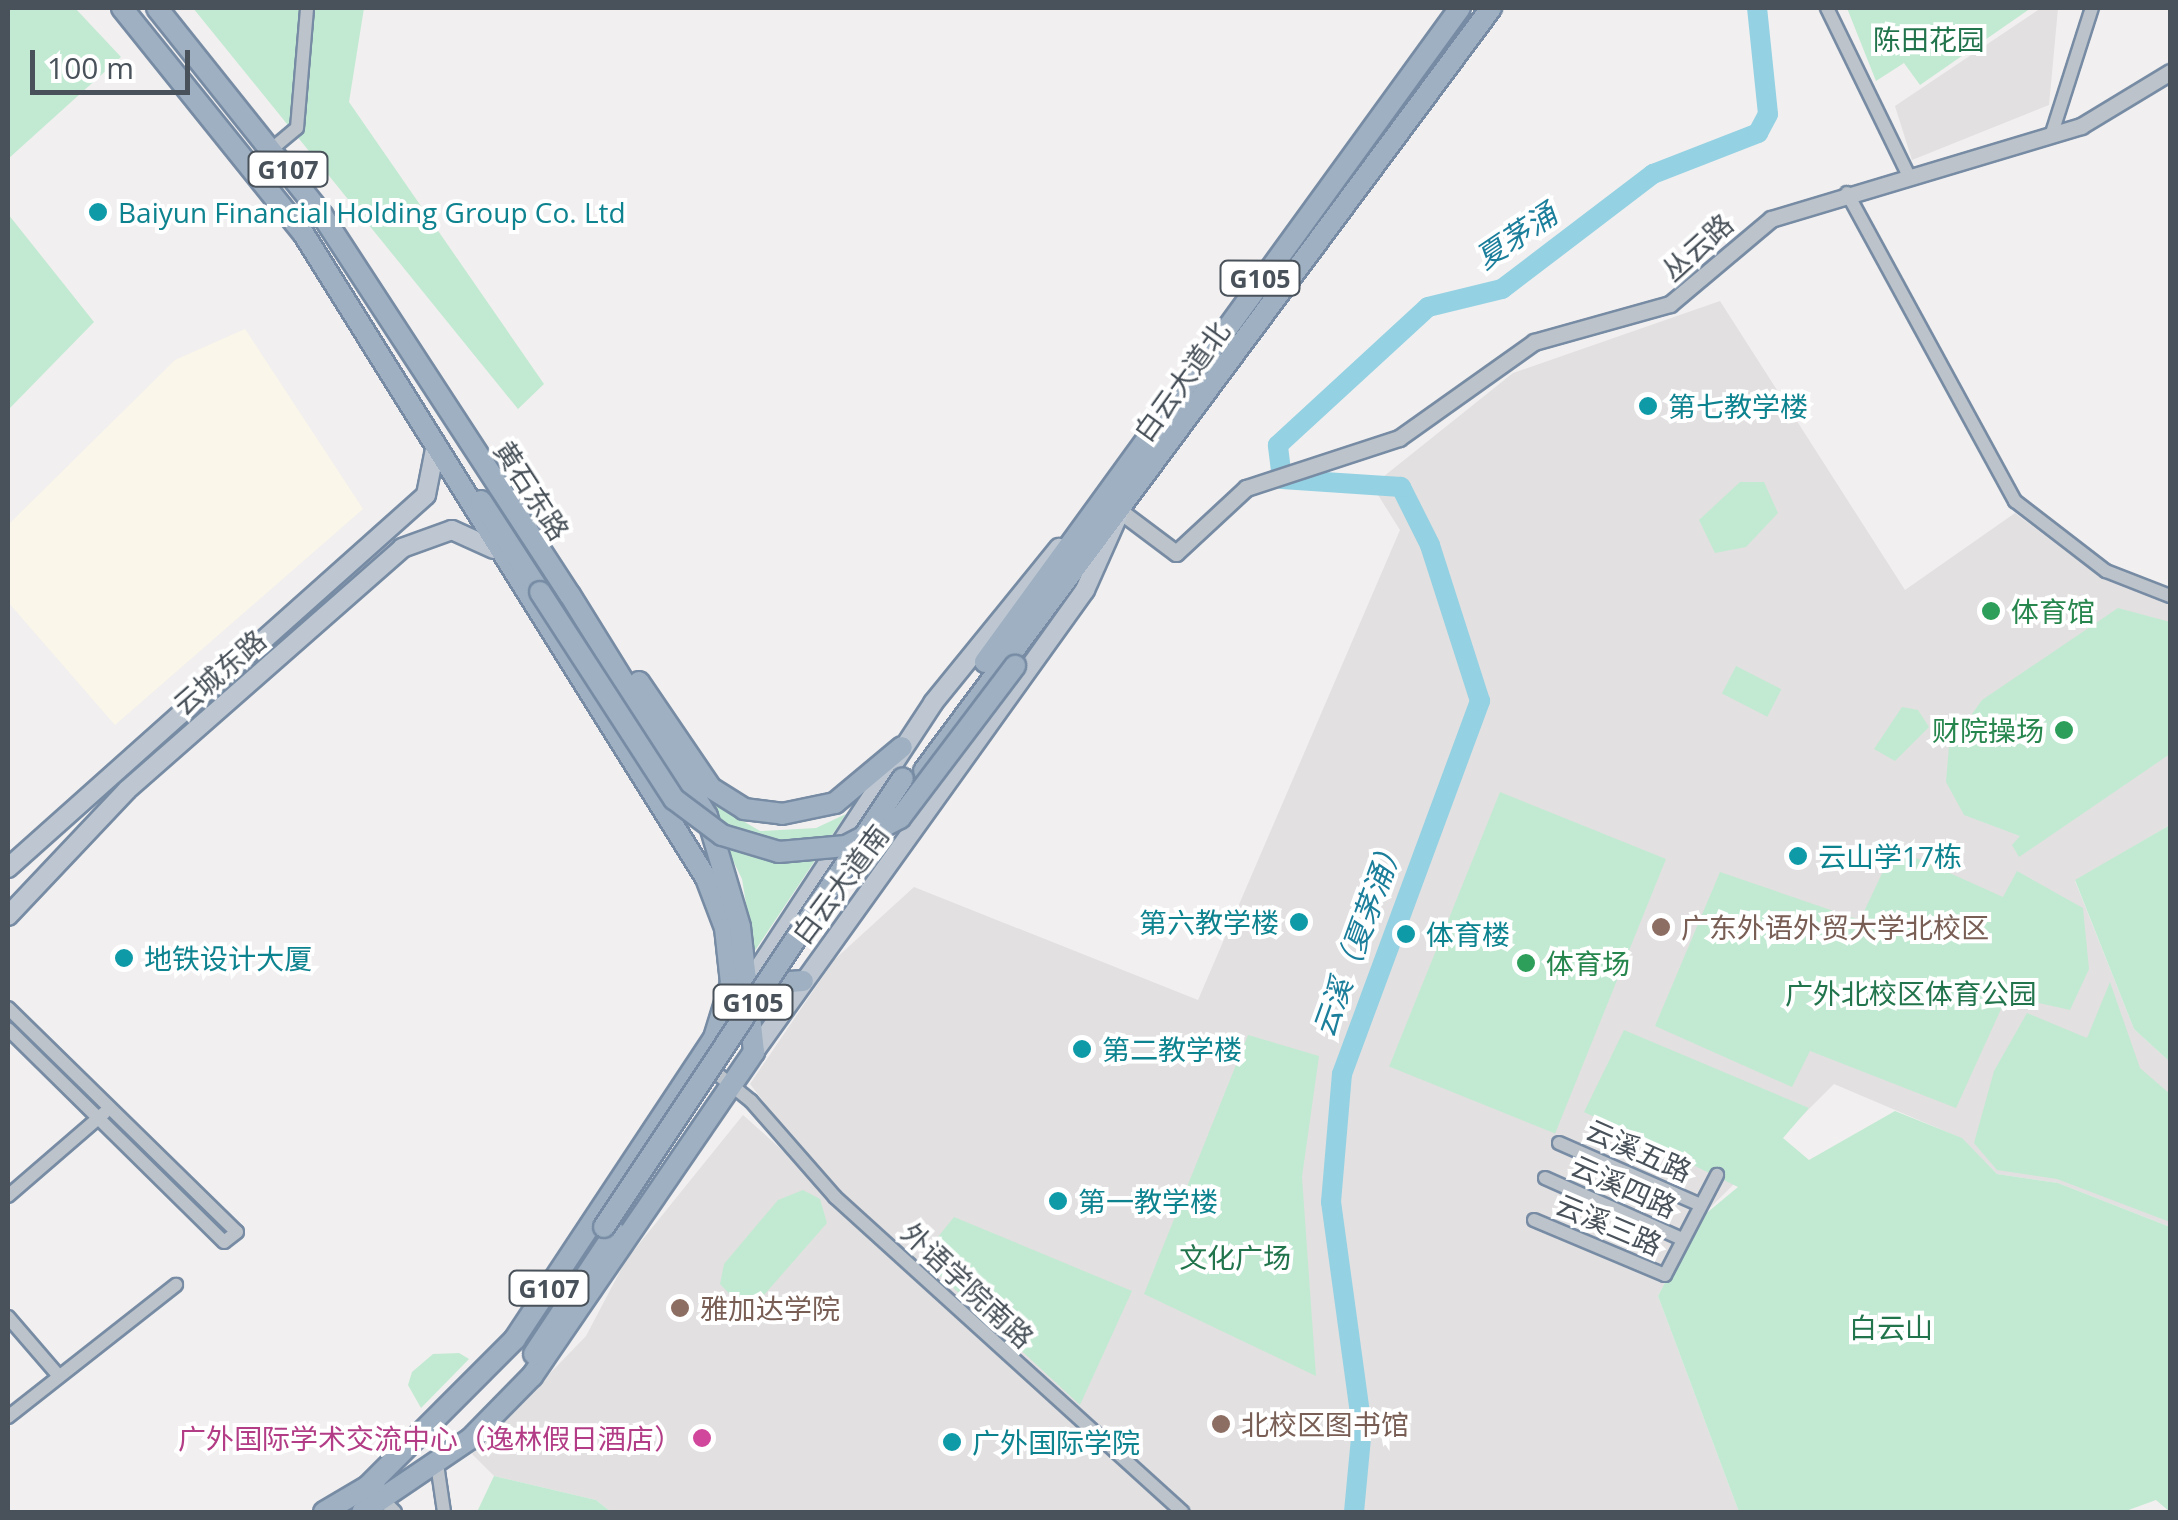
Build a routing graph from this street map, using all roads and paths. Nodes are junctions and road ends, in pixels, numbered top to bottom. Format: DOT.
graph roads {
  1 [pos="122,8"];
  2 [pos="158,8"];
  3 [pos="308,8"];
  4 [pos="1460,8"];
  5 [pos="1490,8"];
  6 [pos="1827,8"];
  7 [pos="2092,8"];
  8 [pos="2170,72"];
  9 [pos="2052,133"];
  10 [pos="274,148"];
  11 [pos="1910,178"];
  12 [pos="1847,194"];
  13 [pos="435,439"];
  14 [pos="1120,511"];
  15 [pos="384,530"];
  16 [pos="402,548"];
  17 [pos="1059,548"];
  18 [pos="494,549"];
  19 [pos="570,596"];
  20 [pos="2170,596"];
  21 [pos="902,748"];
  22 [pos="681,772"];
  23 [pos="908,782"];
  24 [pos="648,789"];
  25 [pos="8,868"];
  26 [pos="8,916"];
  27 [pos="761,960"];
  28 [pos="730,966"];
  29 [pos="803,981"];
  30 [pos="747,983"];
  31 [pos="8,1008"];
  32 [pos="8,1029"];
  33 [pos="714,1038"];
  34 [pos="754,1052"];
  35 [pos="698,1060"];
  36 [pos="732,1084"];
  37 [pos="110,1108"];
  38 [pos="98,1118"];
  39 [pos="1559,1142"];
  40 [pos="1717,1175"];
  41 [pos="1545,1178"];
  42 [pos="8,1196"];
  43 [pos="1698,1204"];
  44 [pos="1534,1220"];
  45 [pos="609,1230"];
  46 [pos="1682,1239"];
  47 [pos="176,1285"];
  48 [pos="8,1316"];
  49 [pos="60,1376"];
  50 [pos="8,1417"];
  51 [pos="437,1464"];
  52 [pos="382,1500"];
  53 [pos="324,1512"];
  54 [pos="362,1512"];
  55 [pos="444,1512"];
  56 [pos="1182,1512"];
  1 -- 13 [label="highway, 黄石东路 / G107"];
  2 -- 10 [label="highway, 黄石东路 / G107"];
  3 -- 10 [label="street"];
  4 -- 17 [label="highway, 白云大道北 / G105"];
  5 -- 14 [label="highway, 白云大道北 / G105"];
  6 -- 11 [label="street"];
  7 -- 9 [label="street"];
  8 -- 9 [label="street, 丛云路"];
  9 -- 11 [label="street, 丛云路"];
  10 -- 19 [label="highway, 黄石东路 / G107"];
  11 -- 12 [label="street, 丛云路"];
  12 -- 14 [label="street, 丛云路"];
  12 -- 20 [label="street"];
  13 -- 14 [label="highway, bridge"];
  13 -- 15 [label="main road, 云城东路"];
  13 -- 18 [label="highway, 黄石东路 / G107"];
  14 -- 23 [label="highway, 白云大道北 / G105"];
  14 -- 29 [label="main road, 白云大道南"];
  15 -- 16 [label="street"];
  15 -- 25 [label="main road, 云城东路"];
  16 -- 18 [label="main road, 云城东路"];
  16 -- 26 [label="main road, 云城东路"];
  17 -- 21 [label="main road, 白云大道南"];
  17 -- 23 [label="highway, 白云大道北 / G105"];
  18 -- 24 [label="highway, 黄石东路 / G107"];
  19 -- 21 [label="highway"];
  19 -- 22 [label="highway, 黄石东路 / G107"];
  21 -- 27 [label="main road, 白云大道南"];
  22 -- 24 [label="highway"];
  22 -- 30 [label="highway, 黄石东路 / G107"];
  23 -- 45 [label="highway, 白云大道南 / G105, bridge"];
  24 -- 28 [label="highway, 黄石东路 / G107"];
  27 -- 29 [label="main road"];
  27 -- 30 [label="main road, 白云大道南"];
  28 -- 30 [label="highway"];
  28 -- 33 [label="highway, 黄石东路 / G107"];
  29 -- 30 [label="highway"];
  29 -- 34 [label="main road, 白云大道南"];
  30 -- 33 [label="main road, 白云大道南"];
  30 -- 34 [label="highway, 黄石东路 / G107"];
  31 -- 37 [label="street"];
  32 -- 38 [label="street"];
  33 -- 35 [label="highway, 白云大道南 / G107"];
  34 -- 36 [label="highway, 白云大道南 / G107"];
  35 -- 36 [label="street, 外语学院南路"];
  35 -- 52 [label="highway, 白云大道南 / G107"];
  36 -- 51 [label="highway, 白云大道南 / G107"];
  36 -- 56 [label="street, 外语学院南路"];
  37 -- 38 [label="street"];
  37 -- 38 [label="street"];
  38 -- 42 [label="street"];
  39 -- 43 [label="street, 云溪五路"];
  40 -- 43 [label="street"];
  41 -- 46 [label="street, 云溪四路"];
  43 -- 46 [label="street"];
  44 -- 46 [label="street, 云溪三路"];
  45 -- 51 [label="highway, 白云大道南 / G105"];
  45 -- 52 [label="highway, 白云大道南 / G105"];
  47 -- 49 [label="street"];
  48 -- 49 [label="street"];
  49 -- 50 [label="street"];
  51 -- 52 [label="highway, 白云大道南 / G105"];
  51 -- 55 [label="street"];
  52 -- 53 [label="highway, 白云大道南 / G105"];
  52 -- 54 [label="highway, 白云大道南 / G105"];
}
